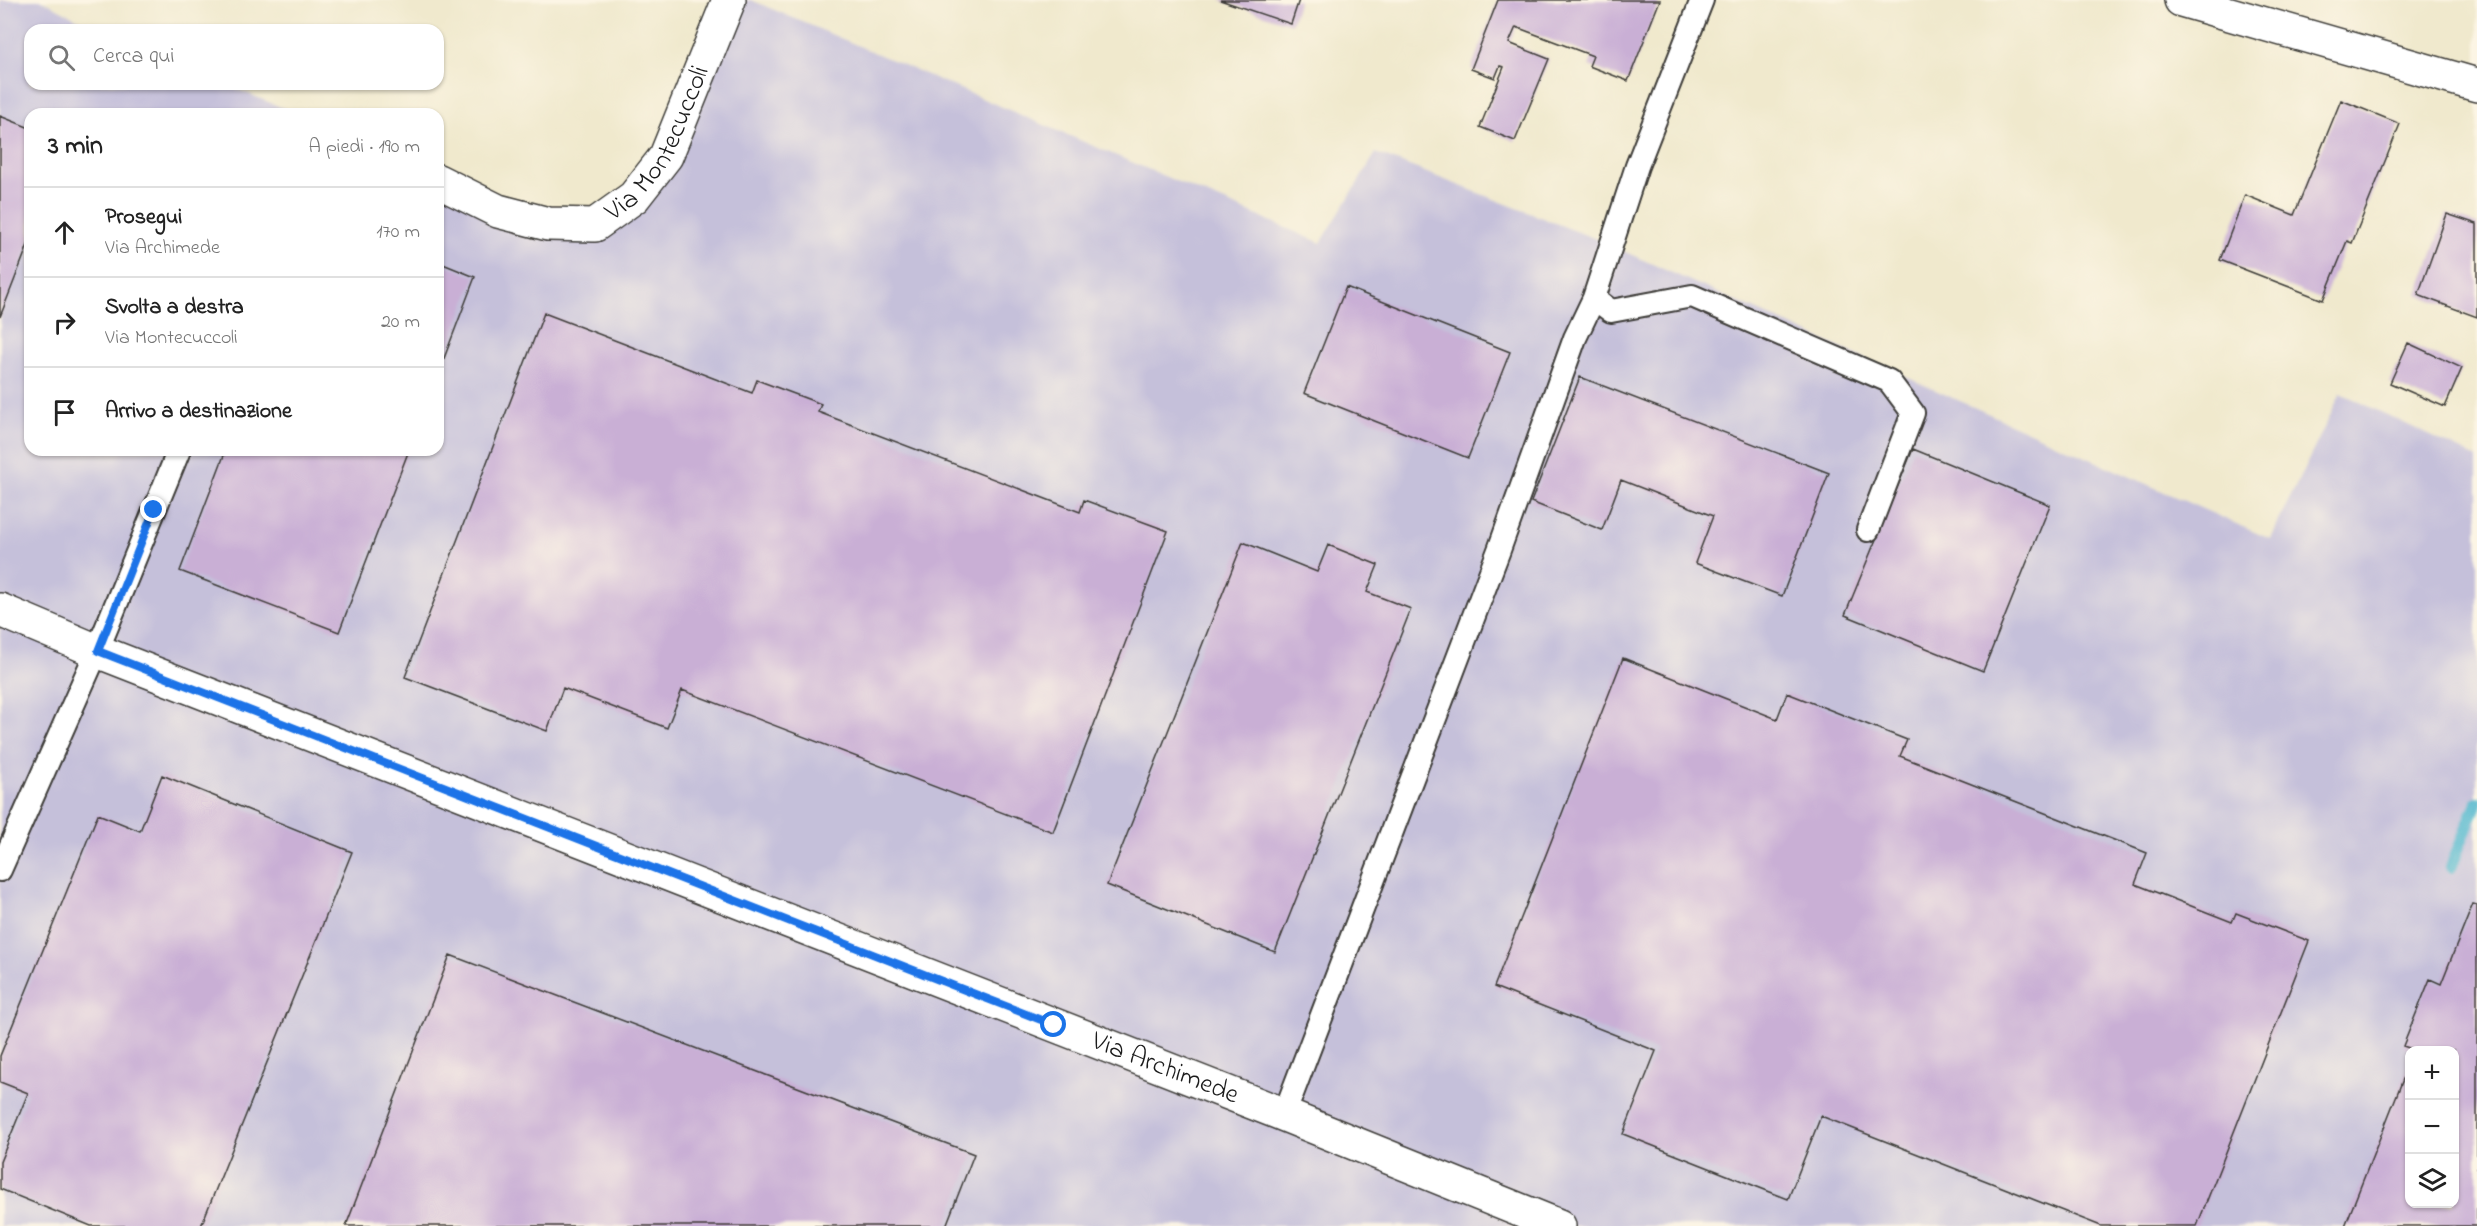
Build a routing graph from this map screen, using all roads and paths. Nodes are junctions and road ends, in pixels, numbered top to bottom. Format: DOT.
graph roads {
  1 [pos="729,0"];
  2 [pos="1702,0"];
  3 [pos="2181,0"];
  4 [pos="2477,85"];
  5 [pos="444,184"];
  6 [pos="1595,296"];
  7 [pos="177,456"];
  8 [pos="1868,530"];
  9 [pos="0,610"];
  10 [pos="98,651"];
  11 [pos="0,870"];
  12 [pos="1284,1115"];
  13 [pos="1559,1226"];
  1 -- 5 [label="street, Via Montecuccoli"];
  2 -- 6 [label="lane"];
  3 -- 4 [label="street"];
  6 -- 8 [label="lane"];
  6 -- 12 [label="lane"];
  7 -- 10 [label="lane"];
  9 -- 10 [label="street, Via Archimede"];
  10 -- 11 [label="lane"];
  10 -- 12 [label="street, Via Archimede"];
  12 -- 13 [label="street, Via Archimede"];
}
